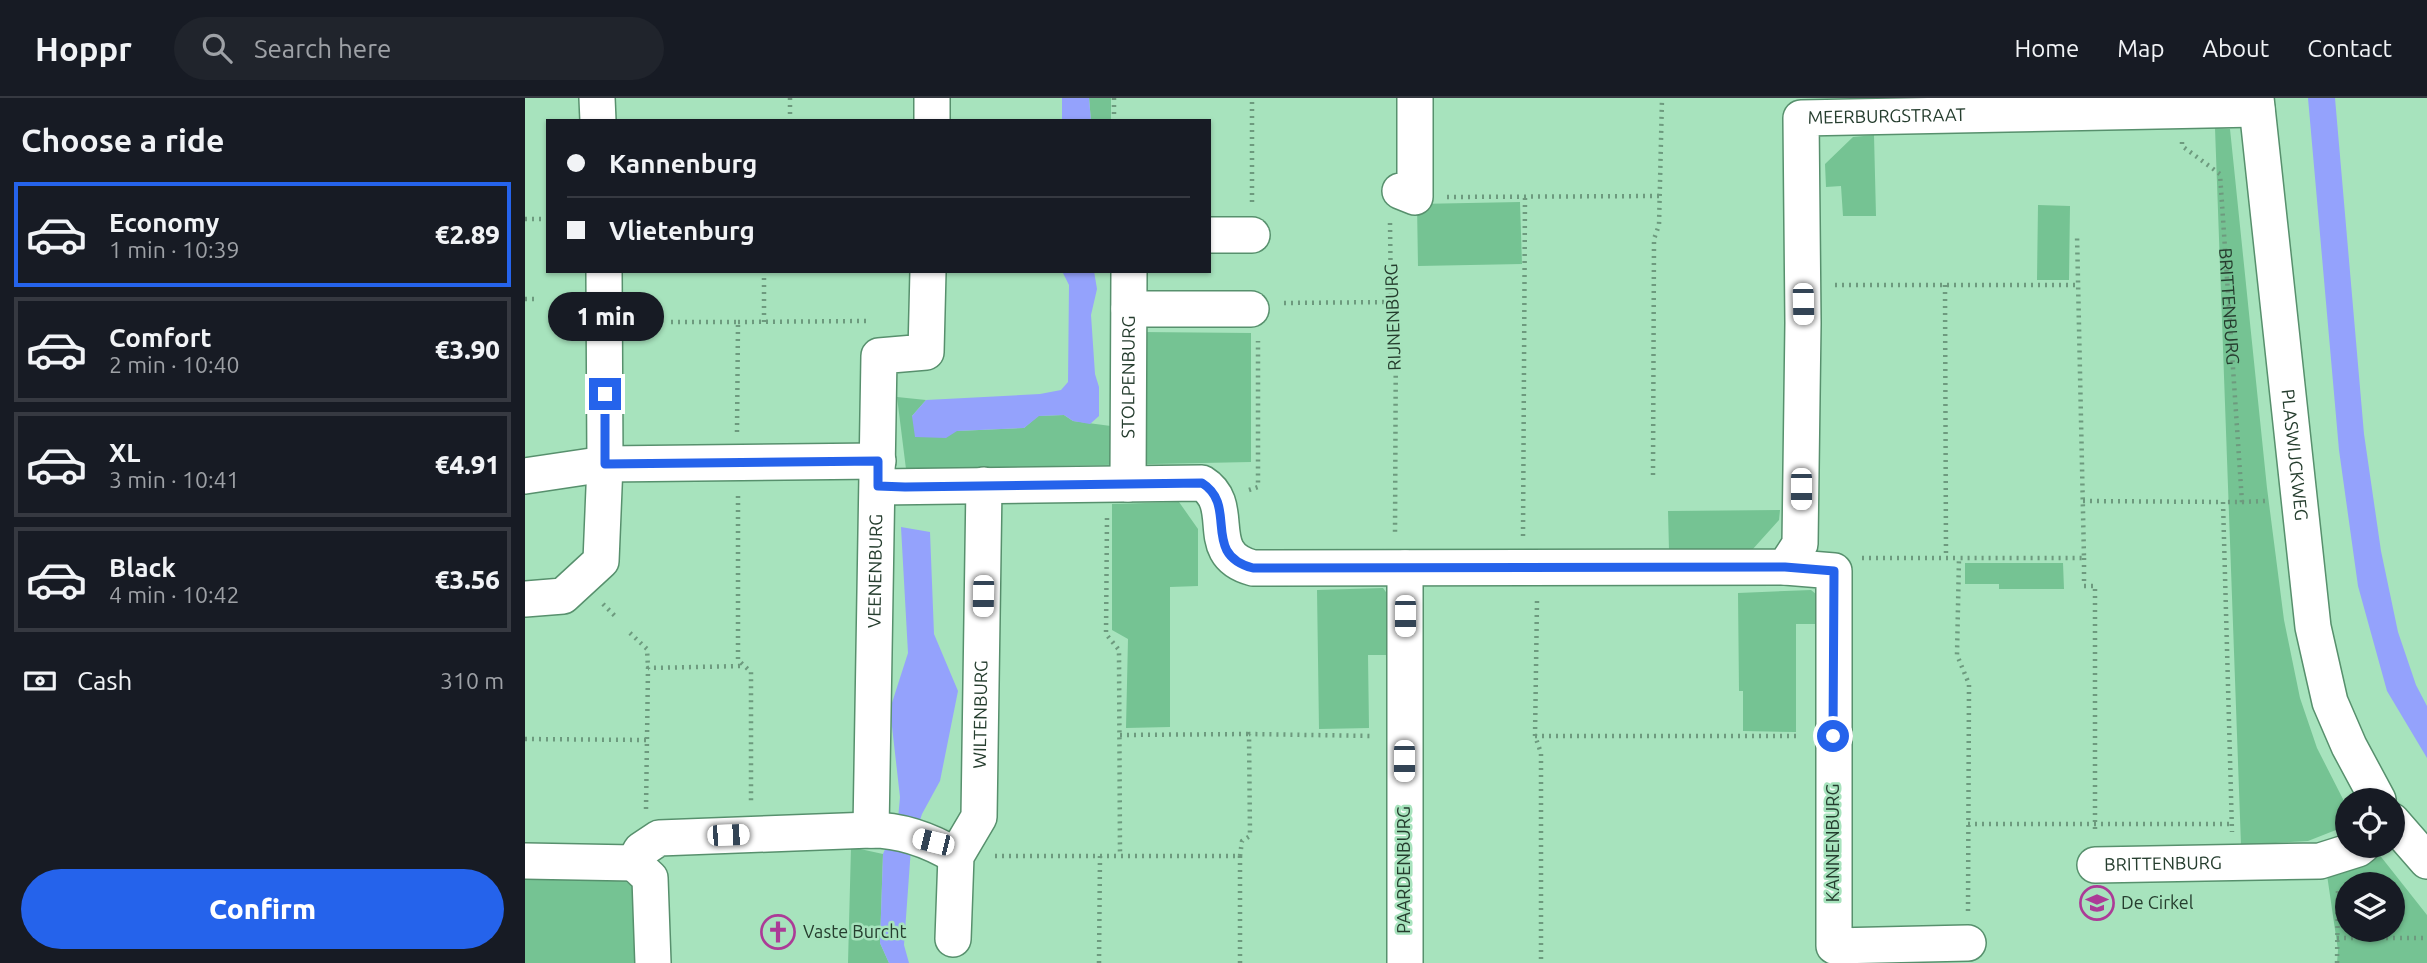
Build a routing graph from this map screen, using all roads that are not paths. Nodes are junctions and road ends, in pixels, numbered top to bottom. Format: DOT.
graph roads {
  1 [pos="597,98"];
  2 [pos="932,98"];
  3 [pos="1415,98"];
  4 [pos="2257,104"];
  5 [pos="2179,105"];
  6 [pos="1801,108"];
  7 [pos="598,119"];
  8 [pos="932,119"];
  9 [pos="1407,194"];
  10 [pos="1211,235"];
  11 [pos="1248,235"];
  12 [pos="604,273"];
  13 [pos="928,273"];
  14 [pos="1129,273"];
  15 [pos="1255,308"];
  16 [pos="1129,309"];
  17 [pos="605,464"];
  18 [pos="878,474"];
  19 [pos="525,476"];
  20 [pos="1118,484"];
  21 [pos="984,485"];
  22 [pos="1785,567"];
  23 [pos="1400,568"];
  24 [pos="525,599"];
  25 [pos="2372,788"];
  26 [pos="876,830"];
  27 [pos="2405,836"];
  28 [pos="944,849"];
  29 [pos="643,853"];
  30 [pos="2335,856"];
  31 [pos="525,861"];
  32 [pos="2427,861"];
  33 [pos="2095,865"];
  34 [pos="953,939"];
  35 [pos="1968,943"];
  36 [pos="653,963"];
  37 [pos="1405,963"];
  1 -- 7 [label="street"];
  2 -- 8 [label="street"];
  3 -- 9 [label="street"];
  4 -- 5 [label="street, MEERBURGSTRAAT"];
  4 -- 25 [label="street, PLASWIJCKWEG"];
  5 -- 6 [label="street, MEERBURGSTRAAT"];
  6 -- 22 [label="street, MEERBURGSTRAAT"];
  10 -- 11 [label="street"];
  12 -- 17 [label="street"];
  13 -- 18 [label="street, VEENENBURG"];
  14 -- 16 [label="street, STOLPENBURG"];
  15 -- 16 [label="street"];
  16 -- 20 [label="street, STOLPENBURG"];
  17 -- 18 [label="street"];
  17 -- 19 [label="street"];
  17 -- 24 [label="street"];
  18 -- 21 [label="street"];
  18 -- 26 [label="street, VEENENBURG"];
  20 -- 21 [label="street"];
  20 -- 23 [label="street"];
  21 -- 28 [label="street, WILTENBURG"];
  22 -- 23 [label="street"];
  22 -- 35 [label="street, KANNENBURG"];
  23 -- 37 [label="street, PAARDENBURG"];
  26 -- 28 [label="street"];
  26 -- 29 [label="street"];
  27 -- 32 [label="street, PLASWIJCKWEG"];
  28 -- 34 [label="street, WILTENBURG"];
  29 -- 31 [label="street"];
  29 -- 36 [label="street"];
  30 -- 33 [label="street, BRITTENBURG"];
}
